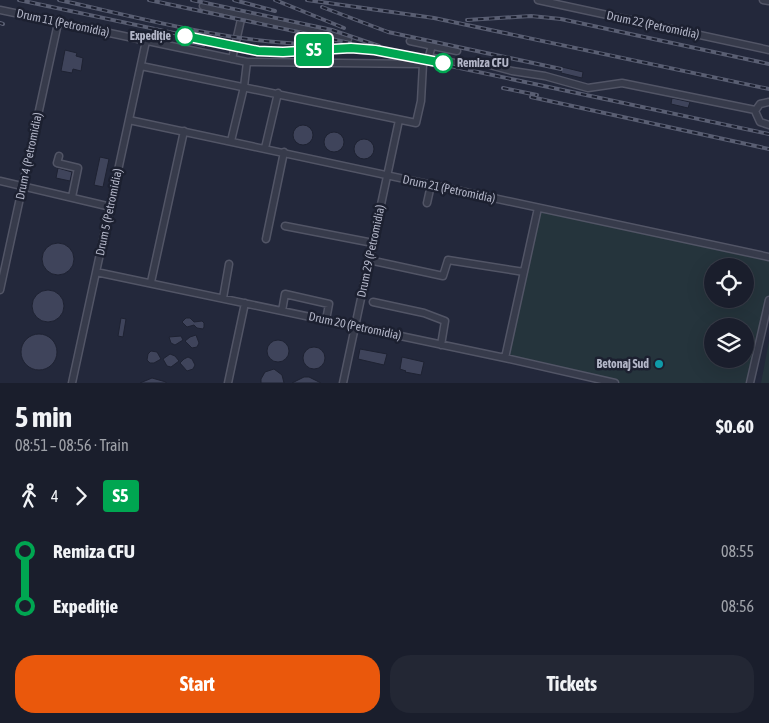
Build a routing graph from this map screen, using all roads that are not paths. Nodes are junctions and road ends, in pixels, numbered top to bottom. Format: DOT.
graph roads {
  1 [pos="538,0"];
  2 [pos="763,0"];
  3 [pos="769,1"];
  4 [pos="203,6"];
  5 [pos="0,10"];
  6 [pos="242,15"];
  7 [pos="58,23"];
  8 [pos="348,39"];
  9 [pos="146,41"];
  10 [pos="410,41"];
  11 [pos="432,46"];
  12 [pos="769,50"];
  13 [pos="457,51"];
  14 [pos="429,57"];
  15 [pos="232,59"];
  16 [pos="247,62"];
  17 [pos="423,64"];
  18 [pos="141,66"];
  19 [pos="244,88"];
  20 [pos="278,93"];
  21 [pos="769,102"];
  22 [pos="755,110"];
  23 [pos="129,120"];
  24 [pos="399,120"];
  25 [pos="769,125"];
  26 [pos="184,131"];
  27 [pos="231,141"];
  28 [pos="265,148"];
  29 [pos="284,152"];
  30 [pos="58,156"];
  31 [pos="387,175"];
  32 [pos="0,180"];
  33 [pos="22,185"];
  34 [pos="431,185"];
  35 [pos="72,196"];
  36 [pos="427,203"];
  37 [pos="111,207"];
  38 [pos="538,208"];
  39 [pos="285,226"];
  40 [pos="266,239"];
  41 [pos="373,243"];
  42 [pos="769,257"];
  43 [pos="369,260"];
  44 [pos="229,264"];
  45 [pos="96,272"];
  46 [pos="524,272"];
  47 [pos="151,282"];
  48 [pos="0,290"];
  49 [pos="223,298"];
  50 [pos="769,300"];
  51 [pos="245,302"];
  52 [pos="374,302"];
  53 [pos="282,310"];
  54 [pos="326,320"];
  55 [pos="356,327"];
  56 [pos="441,345"];
  57 [pos="505,358"];
  58 [pos="602,382"];
  59 [pos="72,383"];
  60 [pos="228,383"];
  61 [pos="343,383"];
  62 [pos="615,383"];
  63 [pos="750,383"];
  1 -- 12 [label="lane, Drum 22 (Petromidia)"];
  2 -- 3 [label="lane"];
  4 -- 6 [label="lane"];
  5 -- 7 [label="lane, Drum 11 (Petromidia)"];
  6 -- 8 [label="lane"];
  6 -- 15 [label="lane"];
  7 -- 9 [label="lane, Drum 11 (Petromidia)"];
  7 -- 33 [label="lane, Drum 4 (Petromidia)"];
  9 -- 15 [label="lane, Drum 11 (Petromidia)"];
  9 -- 18 [label="lane, Drum 5 (Petromidia)"];
  10 -- 11 [label="lane"];
  11 -- 13 [label="lane"];
  11 -- 14 [label="lane"];
  14 -- 17 [label="lane"];
  14 -- 22 [label="lane"];
  15 -- 16 [label="lane, Drum 11 (Petromidia)"];
  16 -- 17 [label="lane, Drum 11 (Petromidia)"];
  16 -- 19 [label="lane"];
  17 -- 24 [label="lane"];
  18 -- 19 [label="lane"];
  18 -- 23 [label="lane, Drum 5 (Petromidia)"];
  19 -- 20 [label="lane"];
  19 -- 27 [label="lane"];
  20 -- 24 [label="lane"];
  20 -- 28 [label="lane"];
  21 -- 22 [label="lane"];
  22 -- 25 [label="lane"];
  23 -- 26 [label="lane, Drum 21 (Petromidia)"];
  23 -- 37 [label="lane, Drum 5 (Petromidia)"];
  24 -- 31 [label="lane, Drum 29 (Petromidia)"];
  26 -- 27 [label="lane, Drum 21 (Petromidia)"];
  26 -- 47 [label="lane"];
  27 -- 28 [label="lane, Drum 21 (Petromidia)"];
  28 -- 29 [label="lane, Drum 21 (Petromidia)"];
  29 -- 31 [label="lane, Drum 21 (Petromidia)"];
  29 -- 40 [label="lane"];
  30 -- 35 [label="lane"];
  31 -- 34 [label="lane, Drum 21 (Petromidia)"];
  31 -- 41 [label="lane, Drum 29 (Petromidia)"];
  32 -- 33 [label="lane"];
  33 -- 35 [label="lane"];
  33 -- 48 [label="lane, Drum 4 (Petromidia)"];
  34 -- 36 [label="lane"];
  34 -- 38 [label="lane, Drum 21 (Petromidia)"];
  35 -- 37 [label="lane"];
  37 -- 45 [label="lane, Drum 5 (Petromidia)"];
  38 -- 42 [label="lane, Drum 21 (Petromidia)"];
  38 -- 46 [label="lane"];
  39 -- 41 [label="lane"];
  41 -- 43 [label="lane, Drum 29 (Petromidia)"];
  43 -- 46 [label="lane"];
  43 -- 55 [label="lane, Drum 29 (Petromidia)"];
  44 -- 49 [label="lane"];
  45 -- 47 [label="lane, Drum 20 (Petromidia)"];
  45 -- 59 [label="lane, Drum 5 (Petromidia)"];
  46 -- 57 [label="lane"];
  47 -- 49 [label="lane, Drum 20 (Petromidia)"];
  49 -- 51 [label="lane, Drum 20 (Petromidia)"];
  50 -- 63 [label="lane"];
  51 -- 53 [label="lane, Drum 20 (Petromidia)"];
  51 -- 60 [label="lane"];
  52 -- 56 [label="lane"];
  53 -- 54 [label="lane, Drum 20 (Petromidia)"];
  53 -- 54 [label="lane"];
  54 -- 55 [label="lane, Drum 20 (Petromidia)"];
  55 -- 56 [label="lane, Drum 20 (Petromidia)"];
  55 -- 61 [label="lane, Drum 29 (Petromidia)"];
  56 -- 57 [label="lane, Drum 20 (Petromidia)"];
  57 -- 58 [label="lane, Drum 20 (Petromidia)"];
  58 -- 62 [label="lane, Drum 20 (Petromidia)"];
}
